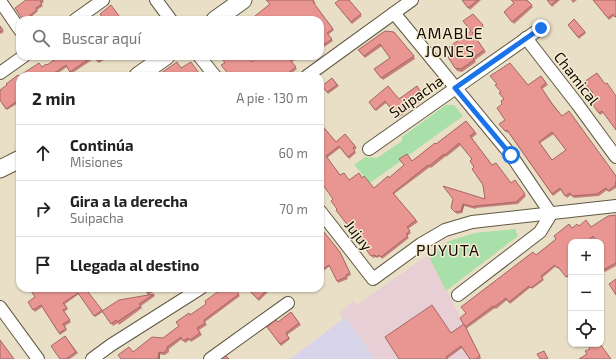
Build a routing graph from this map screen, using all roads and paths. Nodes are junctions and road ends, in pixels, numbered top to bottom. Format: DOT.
graph roads {
  1 [pos="103,0"];
  2 [pos="156,0"];
  3 [pos="243,0"];
  4 [pos="412,0"];
  5 [pos="0,1"];
  6 [pos="394,13"];
  7 [pos="81,16"];
  8 [pos="168,16"];
  9 [pos="221,16"];
  10 [pos="16,24"];
  11 [pos="541,28"];
  12 [pos="526,38"];
  13 [pos="18,60"];
  14 [pos="160,60"];
  15 [pos="203,60"];
  16 [pos="144,72"];
  17 [pos="212,72"];
  18 [pos="313,72"];
  19 [pos="0,73"];
  20 [pos="455,88"];
  21 [pos="369,149"];
  22 [pos="616,157"];
  23 [pos="16,161"];
  24 [pos="0,169"];
  25 [pos="616,206"];
  26 [pos="551,214"];
  27 [pos="324,216"];
  28 [pos="195,292"];
  29 [pos="458,296"];
  30 [pos="288,303"];
  31 [pos="0,307"];
  32 [pos="38,359"];
  33 [pos="92,359"];
  34 [pos="210,359"];
  1 -- 7 [label="street"];
  2 -- 8 [label="street"];
  3 -- 9 [label="street"];
  4 -- 6 [label="street"];
  5 -- 10 [label="street"];
  6 -- 18 [label="street"];
  6 -- 20 [label="street"];
  11 -- 12 [label="street, Suipacha"];
  12 -- 20 [label="street, Suipacha"];
  12 -- 22 [label="street, Chamical"];
  13 -- 19 [label="street"];
  14 -- 16 [label="street"];
  15 -- 17 [label="street"];
  20 -- 21 [label="street, Suipacha"];
  20 -- 26 [label="street"];
  23 -- 24 [label="street"];
  25 -- 26 [label="street"];
  26 -- 27 [label="street, Jujuy"];
  26 -- 29 [label="street"];
  28 -- 33 [label="street"];
  30 -- 34 [label="street"];
  31 -- 32 [label="street"];
}
